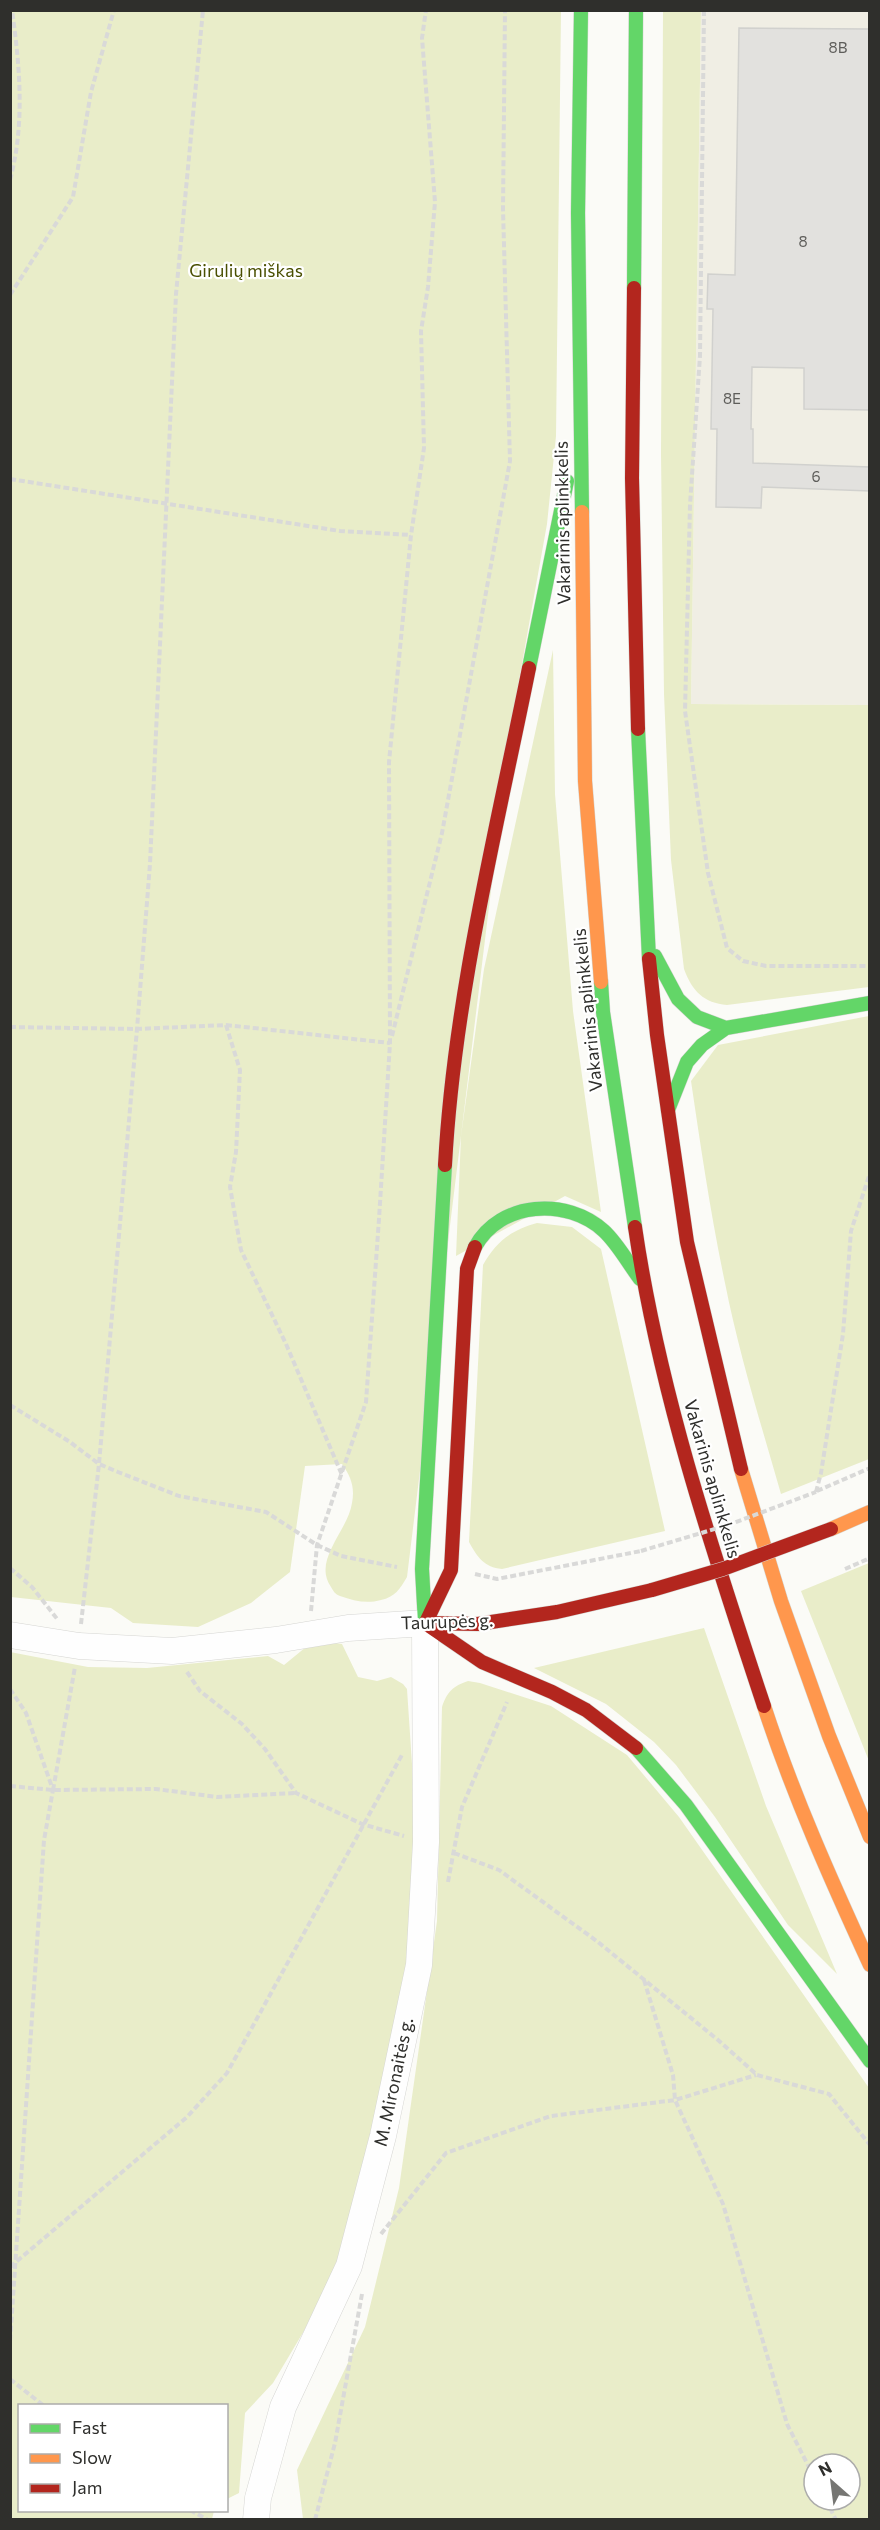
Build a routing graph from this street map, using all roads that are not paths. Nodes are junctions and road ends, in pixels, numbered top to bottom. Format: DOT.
graph roads {
  1 [pos="581,10"];
  2 [pos="636,10"];
  3 [pos="579,420"];
  4 [pos="647,940"];
  5 [pos="870,1003"];
  6 [pos="726,1028"];
  7 [pos="667,1114"];
  8 [pos="643,1283"];
  9 [pos="870,1512"];
  10 [pos="425,1623"];
  11 [pos="10,1635"];
  12 [pos="870,1837"];
  13 [pos="870,1965"];
  14 [pos="870,2061"];
  15 [pos="256,2520"];
  1 -- 3 [label="main road, Vakarinis aplinkkelis"];
  2 -- 4 [label="main road, Vakarinis aplinkkelis"];
  3 -- 8 [label="main road, Vakarinis aplinkkelis"];
  3 -- 10 [label="main road"];
  4 -- 6 [label="main road"];
  4 -- 7 [label="main road, Vakarinis aplinkkelis"];
  5 -- 6 [label="main road"];
  6 -- 7 [label="main road"];
  7 -- 12 [label="main road, Vakarinis aplinkkelis"];
  8 -- 10 [label="main road"];
  8 -- 13 [label="main road, Vakarinis aplinkkelis"];
  9 -- 10 [label="main road, Taurupės g., bridge"];
  10 -- 11 [label="street, Taurupės g."];
  10 -- 14 [label="main road"];
  10 -- 15 [label="street, M. Mironaitės g."];
}
